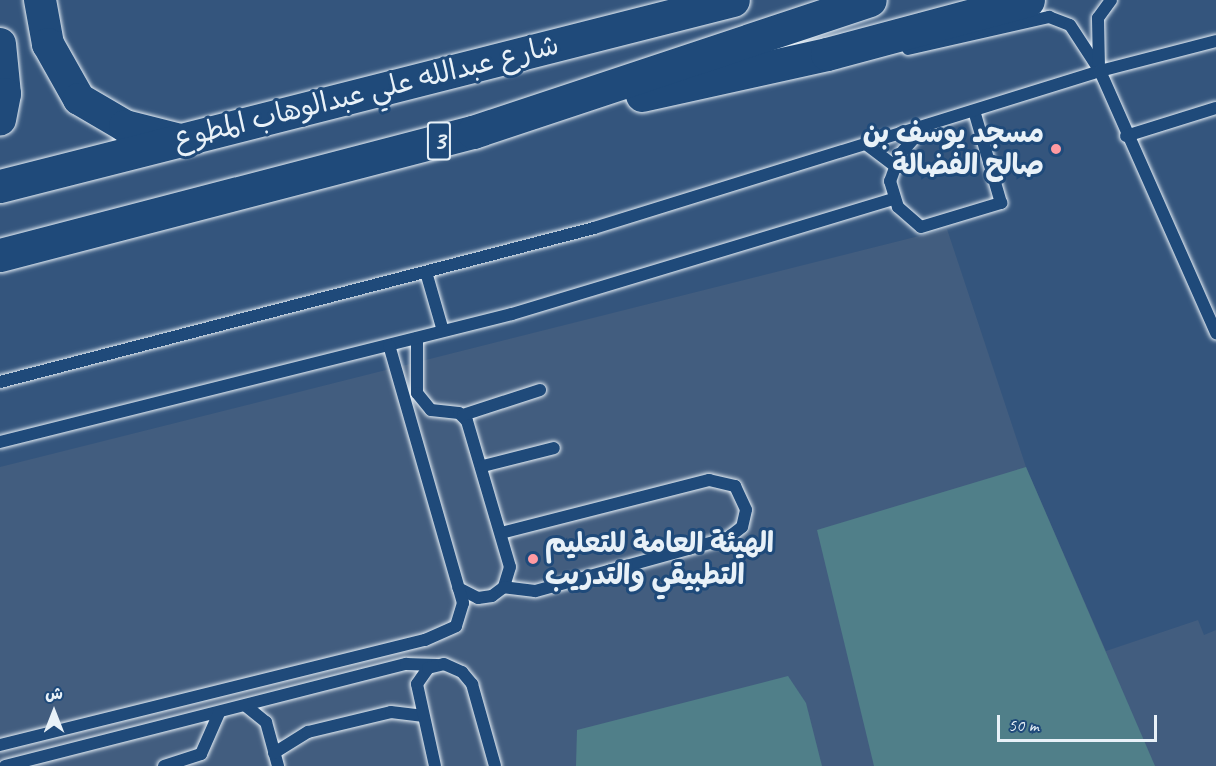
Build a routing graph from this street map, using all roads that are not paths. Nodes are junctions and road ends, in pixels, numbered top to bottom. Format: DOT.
graph roads {
  1 [pos="870,0"];
  2 [pos="1028,0"];
  3 [pos="1111,0"];
  4 [pos="727,1"];
  5 [pos="42,8"];
  6 [pos="0,30"];
  7 [pos="1216,41"];
  8 [pos="0,44"];
  9 [pos="843,50"];
  10 [pos="1100,71"];
  11 [pos="1216,108"];
  12 [pos="975,114"];
  13 [pos="0,120"];
  14 [pos="924,127"];
  15 [pos="473,132"];
  16 [pos="1126,136"];
  17 [pos="176,139"];
  18 [pos="867,145"];
  19 [pos="894,165"];
  20 [pos="0,186"];
  21 [pos="894,199"];
  22 [pos="0,255"];
  23 [pos="426,272"];
  24 [pos="443,331"];
  25 [pos="1216,333"];
  26 [pos="417,338"];
  27 [pos="389,345"];
  28 [pos="0,382"];
  29 [pos="540,390"];
  30 [pos="463,415"];
  31 [pos="0,442"];
  32 [pos="554,448"];
  33 [pos="483,466"];
  34 [pos="501,533"];
  35 [pos="504,587"];
  36 [pos="458,588"];
  37 [pos="437,664"];
  38 [pos="246,706"];
  39 [pos="219,713"];
  40 [pos="422,716"];
  41 [pos="0,745"];
  42 [pos="274,753"];
  43 [pos="5,766"];
  44 [pos="164,766"];
  45 [pos="278,766"];
  46 [pos="435,766"];
  47 [pos="495,766"];
  1 -- 15 [label="main road, شارع عبدالله علي عبدالوهاب المطوع / 3"];
  2 -- 9 [label="main road"];
  3 -- 10 [label="lane"];
  4 -- 17 [label="main road, شارع عبدالله علي عبدالوهاب المطوع / 3"];
  5 -- 6 [label="street"];
  5 -- 17 [label="street"];
  7 -- 10 [label="lane"];
  8 -- 13 [label="street"];
  9 -- 10 [label="lane"];
  9 -- 15 [label="main road"];
  10 -- 12 [label="lane"];
  10 -- 16 [label="lane"];
  11 -- 16 [label="lane"];
  12 -- 14 [label="lane"];
  12 -- 21 [label="lane"];
  14 -- 18 [label="lane"];
  14 -- 19 [label="lane"];
  15 -- 22 [label="main road, شارع عبدالله علي عبدالوهاب المطوع / 3"];
  16 -- 25 [label="lane"];
  17 -- 20 [label="main road, شارع عبدالله علي عبدالوهاب المطوع / 3"];
  18 -- 19 [label="lane"];
  18 -- 23 [label="lane"];
  19 -- 21 [label="lane"];
  21 -- 24 [label="lane"];
  23 -- 24 [label="lane"];
  23 -- 28 [label="lane"];
  24 -- 26 [label="lane"];
  26 -- 27 [label="lane"];
  26 -- 30 [label="lane"];
  27 -- 31 [label="lane"];
  27 -- 36 [label="lane"];
  29 -- 30 [label="lane"];
  30 -- 33 [label="lane"];
  32 -- 33 [label="lane"];
  33 -- 34 [label="lane"];
  34 -- 35 [label="lane"];
  34 -- 35 [label="lane"];
  35 -- 36 [label="lane"];
  36 -- 41 [label="lane"];
  37 -- 38 [label="lane"];
  37 -- 40 [label="lane"];
  37 -- 47 [label="lane"];
  38 -- 39 [label="lane"];
  38 -- 42 [label="lane"];
  39 -- 43 [label="lane"];
  39 -- 44 [label="lane"];
  40 -- 42 [label="lane"];
  40 -- 46 [label="lane"];
  42 -- 45 [label="lane"];
}
